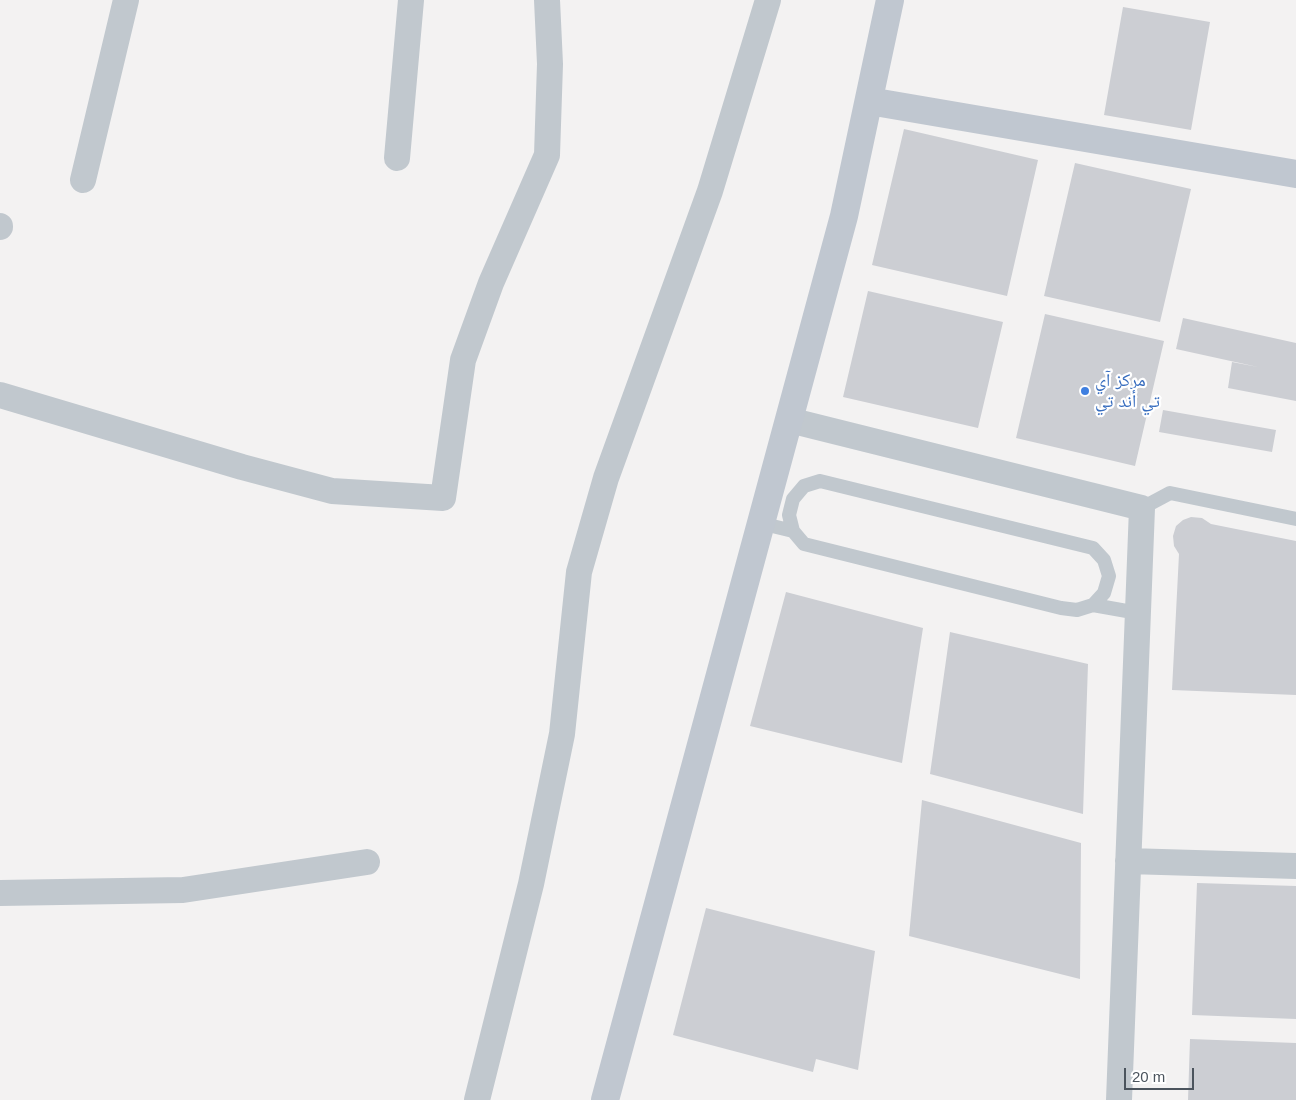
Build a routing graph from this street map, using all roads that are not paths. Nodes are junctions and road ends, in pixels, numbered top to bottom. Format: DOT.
graph roads {
  1 [pos="126,0"];
  2 [pos="411,0"];
  3 [pos="547,0"];
  4 [pos="768,0"];
  5 [pos="890,0"];
  6 [pos="869,101"];
  7 [pos="397,158"];
  8 [pos="1296,174"];
  9 [pos="83,180"];
  10 [pos="0,396"];
  11 [pos="789,420"];
  12 [pos="1142,508"];
  13 [pos="1296,519"];
  14 [pos="760,523"];
  15 [pos="793,531"];
  16 [pos="1093,605"];
  17 [pos="1138,613"];
  18 [pos="1128,860"];
  19 [pos="367,862"];
  20 [pos="1296,866"];
  21 [pos="0,893"];
  22 [pos="477,1100"];
  23 [pos="605,1100"];
  24 [pos="1118,1100"];
  1 -- 9 [label="street"];
  2 -- 7 [label="street"];
  3 -- 10 [label="street"];
  4 -- 22 [label="street"];
  5 -- 6 [label="street"];
  6 -- 8 [label="street"];
  6 -- 11 [label="street"];
  11 -- 12 [label="street"];
  11 -- 14 [label="street"];
  12 -- 13 [label="lane"];
  12 -- 17 [label="street"];
  14 -- 15 [label="lane"];
  14 -- 23 [label="street"];
  15 -- 16 [label="lane"];
  15 -- 16 [label="lane"];
  16 -- 17 [label="lane"];
  17 -- 18 [label="street"];
  18 -- 20 [label="street"];
  18 -- 24 [label="street"];
  19 -- 21 [label="street"];
}
